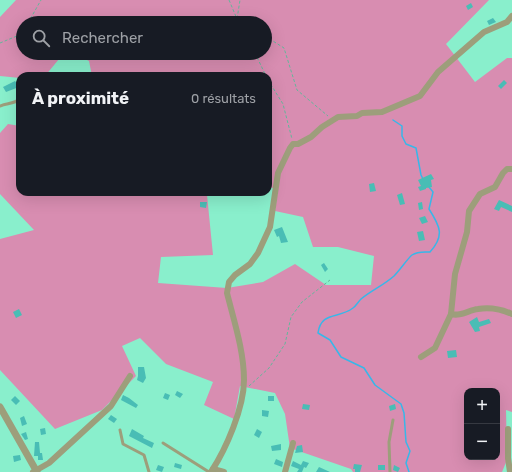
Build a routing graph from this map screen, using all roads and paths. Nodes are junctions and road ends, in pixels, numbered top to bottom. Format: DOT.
graph roads {
  1 [pos="41,0"];
  2 [pos="229,0"];
  3 [pos="240,0"];
  4 [pos="32,16"];
  5 [pos="236,16"];
  6 [pos="237,16"];
  7 [pos="512,16"];
  8 [pos="16,36"];
  9 [pos="272,40"];
  10 [pos="0,43"];
  11 [pos="258,60"];
  12 [pos="264,72"];
  13 [pos="272,86"];
  14 [pos="16,103"];
  15 [pos="0,106"];
  16 [pos="333,120"];
  17 [pos="293,144"];
  18 [pos="512,169"];
  19 [pos="330,280"];
  20 [pos="451,314"];
  21 [pos="512,314"];
  22 [pos="421,357"];
  23 [pos="130,376"];
  24 [pos="244,391"];
  25 [pos="0,407"];
  26 [pos="393,420"];
  27 [pos="508,429"];
  28 [pos="120,430"];
  29 [pos="163,443"];
  30 [pos="293,443"];
  31 [pos="510,458"];
  32 [pos="211,471"];
  33 [pos="36,472"];
  34 [pos="149,472"];
  35 [pos="224,472"];
  36 [pos="285,472"];
  37 [pos="390,472"];
  38 [pos="510,472"];
  1 -- 4 [label="path"];
  2 -- 5 [label="path"];
  3 -- 6 [label="path"];
  7 -- 16 [label="street"];
  8 -- 10 [label="path"];
  9 -- 16 [label="path"];
  11 -- 12 [label="path"];
  13 -- 17 [label="path"];
  14 -- 15 [label="lane"];
  16 -- 17 [label="street"];
  17 -- 24 [label="street"];
  18 -- 20 [label="street"];
  19 -- 24 [label="path"];
  20 -- 21 [label="street"];
  20 -- 22 [label="street"];
  23 -- 33 [label="street"];
  24 -- 32 [label="street"];
  25 -- 33 [label="street"];
  26 -- 37 [label="lane"];
  27 -- 31 [label="street"];
  28 -- 34 [label="lane"];
  29 -- 32 [label="lane"];
  30 -- 36 [label="street"];
  31 -- 38 [label="street"];
  32 -- 35 [label="street"];
}
